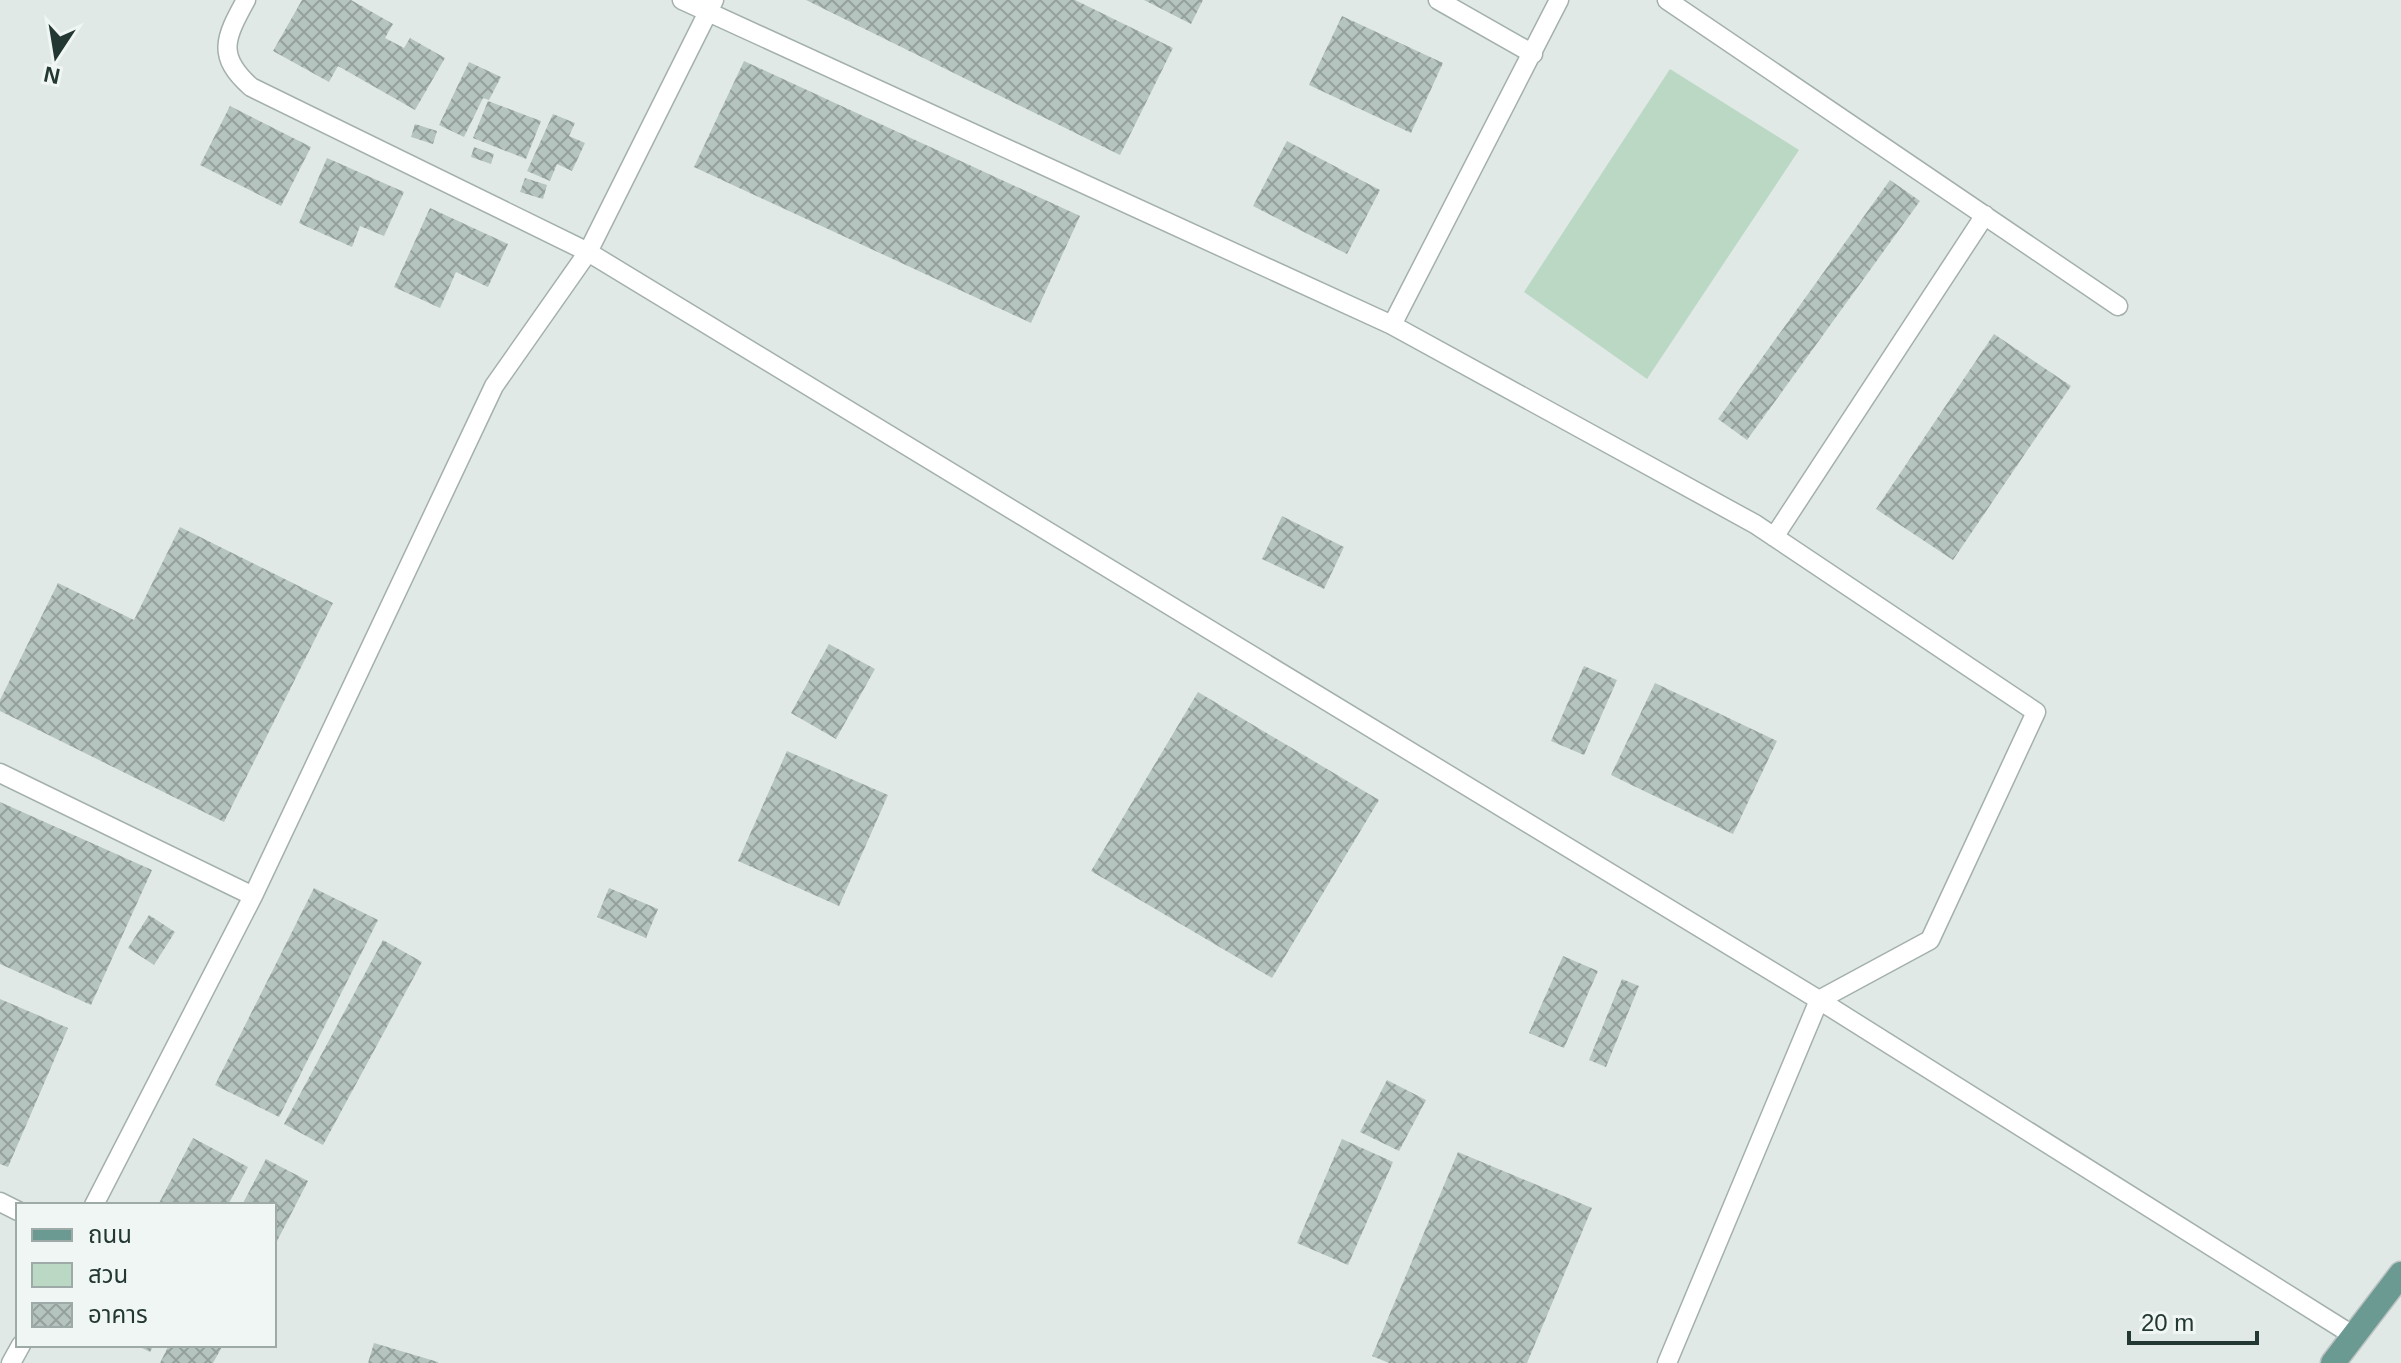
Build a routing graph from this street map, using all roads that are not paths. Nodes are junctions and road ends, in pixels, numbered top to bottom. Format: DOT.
graph roads {
  1 [pos="246,0"];
  2 [pos="682,0"];
  3 [pos="1438,0"];
  4 [pos="1559,0"];
  5 [pos="1667,0"];
  6 [pos="711,6"];
  7 [pos="1533,54"];
  8 [pos="1985,215"];
  9 [pos="588,252"];
  10 [pos="2118,306"];
  11 [pos="1392,325"];
  12 [pos="1774,537"];
  13 [pos="0,773"];
  14 [pos="253,896"];
  15 [pos="1819,1000"];
  16 [pos="95,1203"];
  17 [pos="2401,1274"];
  18 [pos="2354,1336"];
  19 [pos="1667,1363"];
  20 [pos="2333,1363"];
  1 -- 9 [label="lane"];
  2 -- 6 [label="lane"];
  3 -- 7 [label="lane"];
  4 -- 7 [label="lane"];
  5 -- 8 [label="lane"];
  6 -- 9 [label="lane"];
  6 -- 11 [label="lane"];
  7 -- 11 [label="lane"];
  8 -- 10 [label="lane"];
  8 -- 12 [label="lane"];
  9 -- 14 [label="lane"];
  9 -- 15 [label="lane"];
  11 -- 12 [label="lane"];
  12 -- 15 [label="lane"];
  13 -- 14 [label="lane"];
  14 -- 16 [label="lane"];
  15 -- 18 [label="lane"];
  15 -- 19 [label="lane"];
  17 -- 18 [label="main road"];
  18 -- 20 [label="main road"];
}
